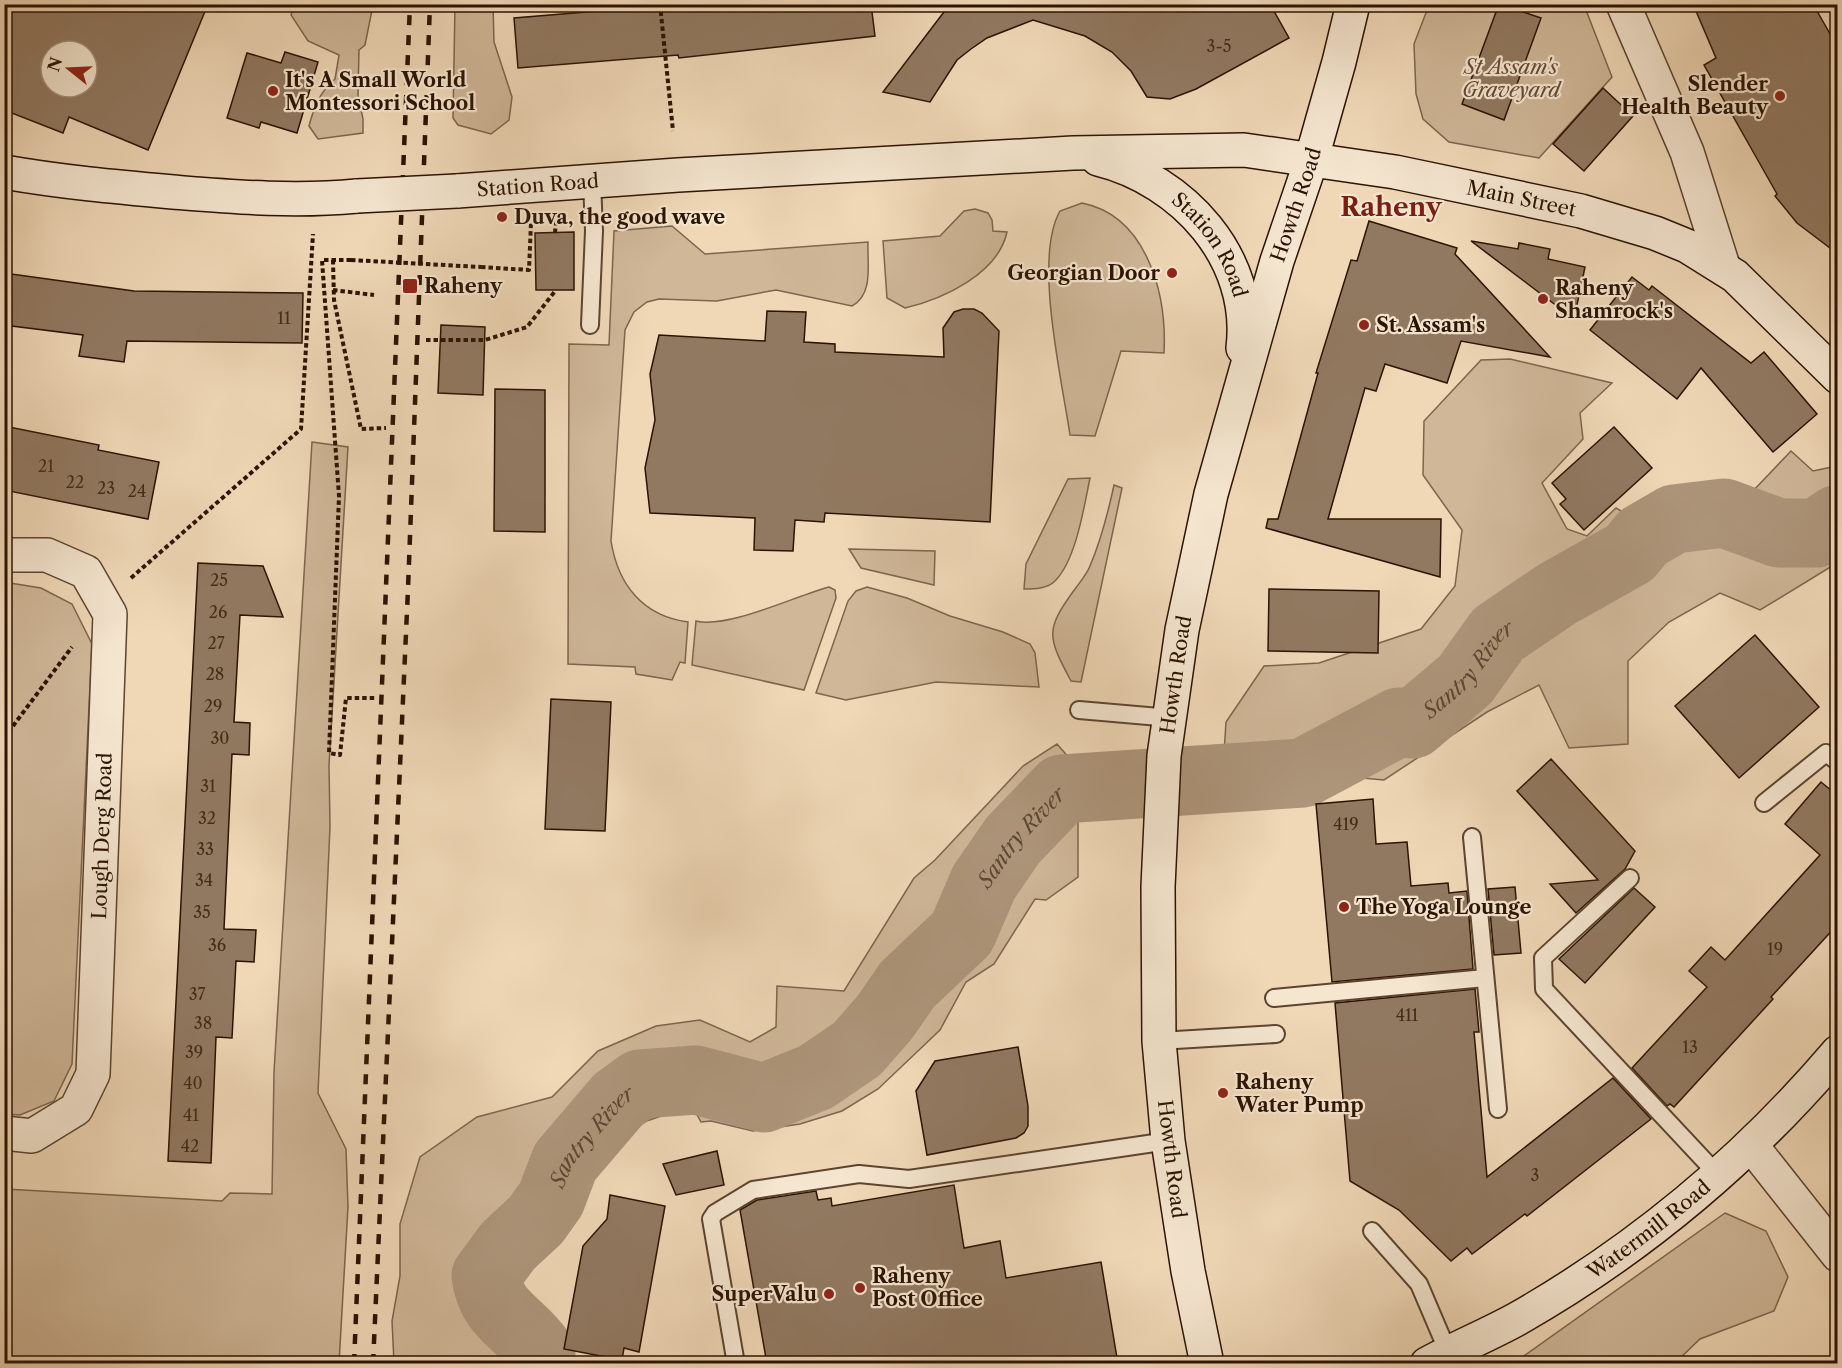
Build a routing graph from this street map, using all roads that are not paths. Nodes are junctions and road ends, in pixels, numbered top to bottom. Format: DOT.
graph roads {
  1 [pos="1353,4"];
  2 [pos="1623,4"];
  3 [pos="1073,153"];
  4 [pos="1311,161"];
  5 [pos="4,172"];
  6 [pos="592,181"];
  7 [pos="1722,266"];
  8 [pos="590,325"];
  9 [pos="1838,377"];
  10 [pos="1235,409"];
  11 [pos="4,555"];
  12 [pos="1079,710"];
  13 [pos="1171,718"];
  14 [pos="1838,762"];
  15 [pos="1764,803"];
  16 [pos="1472,837"];
  17 [pos="1630,878"];
  18 [pos="1485,978"];
  19 [pos="1274,998"];
  20 [pos="1276,1034"];
  21 [pos="1159,1041"];
  22 [pos="1838,1052"];
  23 [pos="1497,1109"];
  24 [pos="4,1133"];
  25 [pos="1168,1141"];
  26 [pos="1751,1145"];
  27 [pos="1717,1174"];
  28 [pos="1372,1231"];
  29 [pos="1838,1255"];
  30 [pos="1438,1358"];
  31 [pos="736,1364"];
  32 [pos="1207,1364"];
  1 -- 4 [label="main road, Howth Road"];
  2 -- 7 [label="main road, Main Street"];
  3 -- 4 [label="main road, Station Road"];
  3 -- 6 [label="main road, Station Road"];
  3 -- 10 [label="main road, Station Road"];
  4 -- 7 [label="main road, Main Street"];
  4 -- 10 [label="main road, Howth Road"];
  5 -- 6 [label="main road, Station Road, bridge"];
  6 -- 8 [label="lane"];
  7 -- 9 [label="main road, Main Street"];
  10 -- 13 [label="main road, Howth Road"];
  11 -- 24 [label="main road, Lough Derg Road"];
  12 -- 13 [label="lane"];
  13 -- 21 [label="main road, Howth Road"];
  14 -- 15 [label="lane"];
  16 -- 18 [label="lane"];
  17 -- 27 [label="lane"];
  18 -- 19 [label="lane"];
  18 -- 23 [label="lane"];
  20 -- 21 [label="lane"];
  21 -- 25 [label="main road, Howth Road"];
  22 -- 26 [label="main road, Watermill Road"];
  25 -- 31 [label="lane"];
  25 -- 32 [label="main road, Howth Road"];
  26 -- 27 [label="main road, Watermill Road"];
  26 -- 29 [label="main road"];
  27 -- 30 [label="main road, Watermill Road"];
  28 -- 30 [label="lane"];
}
